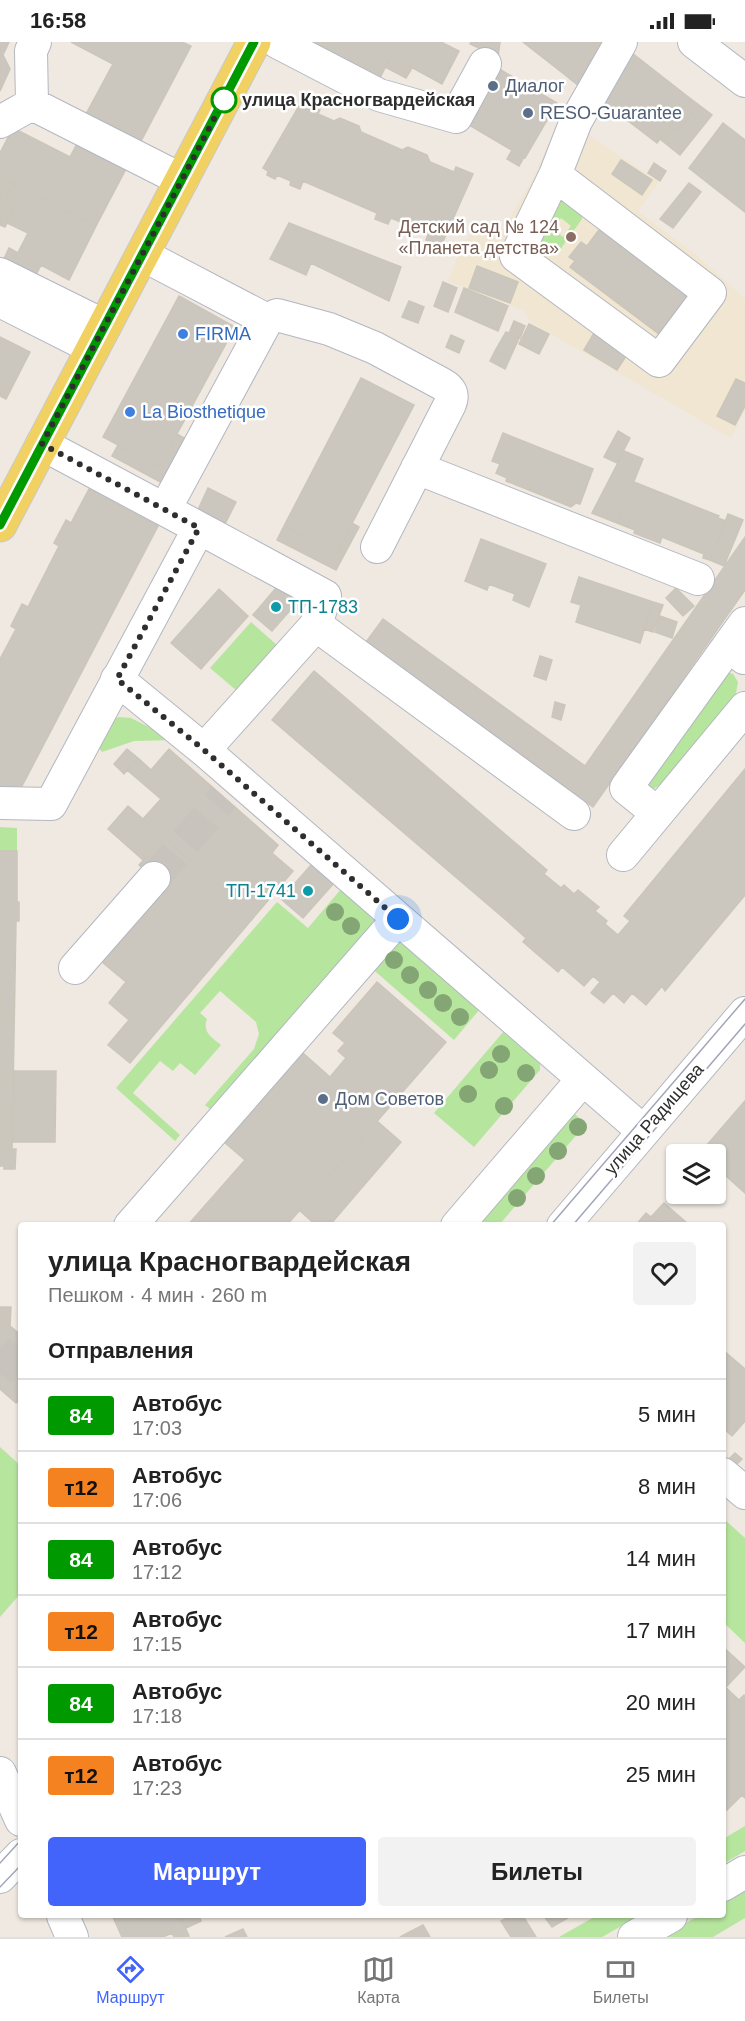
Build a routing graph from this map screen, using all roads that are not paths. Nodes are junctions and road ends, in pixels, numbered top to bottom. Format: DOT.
graph roads {
  1 [pos="35,42"];
  2 [pos="254,42"];
  3 [pos="277,42"];
  4 [pos="621,42"];
  5 [pos="702,44"];
  6 [pos="485,63"];
  7 [pos="745,81"];
  8 [pos="32,104"];
  9 [pos="0,122"];
  10 [pos="555,175"];
  11 [pos="182,180"];
  12 [pos="142,255"];
  13 [pos="0,274"];
  14 [pos="0,301"];
  15 [pos="267,320"];
  16 [pos="99,337"];
  17 [pos="42,444"];
  18 [pos="417,468"];
  19 [pos="165,509"];
  20 [pos="0,525"];
  21 [pos="199,528"];
  22 [pos="377,547"];
  23 [pos="698,579"];
  24 [pos="316,625"];
  25 [pos="740,642"];
  26 [pos="117,679"];
  27 [pos="745,708"];
  28 [pos="204,750"];
  29 [pos="0,803"];
  30 [pos="657,813"];
  31 [pos="574,814"];
  32 [pos="623,855"];
  33 [pos="154,878"];
  34 [pos="398,919"];
  35 [pos="75,968"];
  36 [pos="743,1021"];
  37 [pos="583,1079"];
  38 [pos="644,1131"];
  39 [pos="133,1222"];
  40 [pos="460,1222"];
  41 [pos="565,1222"];
  42 [pos="726,1477"];
  43 [pos="745,1493"];
  44 [pos="0,1773"];
  45 [pos="18,1813"];
  46 [pos="18,1858"];
  47 [pos="745,1872"];
  48 [pos="0,1876"];
  49 [pos="726,1883"];
  50 [pos="64,1918"];
  51 [pos="667,1918"];
  52 [pos="72,1937"];
  53 [pos="634,1937"];
  1 -- 8 [label="street"];
  2 -- 11 [label="main road"];
  3 -- 6 [label="street"];
  4 -- 10 [label="street"];
  5 -- 7 [label="street"];
  8 -- 9 [label="street"];
  8 -- 11 [label="street"];
  10 -- 10 [label="street"];
  11 -- 12 [label="main road"];
  12 -- 15 [label="street"];
  12 -- 16 [label="main road"];
  13 -- 16 [label="street"];
  14 -- 16 [label="street"];
  15 -- 18 [label="street"];
  15 -- 19 [label="street"];
  16 -- 17 [label="main road"];
  17 -- 19 [label="street"];
  17 -- 20 [label="main road"];
  18 -- 22 [label="street"];
  18 -- 23 [label="street"];
  19 -- 21 [label="street"];
  21 -- 24 [label="street"];
  21 -- 26 [label="street"];
  24 -- 28 [label="street"];
  24 -- 31 [label="street"];
  25 -- 30 [label="street"];
  26 -- 28 [label="street"];
  26 -- 29 [label="street"];
  27 -- 30 [label="street"];
  28 -- 34 [label="street"];
  30 -- 32 [label="street"];
  33 -- 35 [label="street"];
  34 -- 37 [label="street"];
  34 -- 39 [label="street"];
  36 -- 38 [label="street, улица Радищева"];
  37 -- 38 [label="street"];
  37 -- 40 [label="street"];
  38 -- 41 [label="street, улица Радищева"];
  42 -- 43 [label="street"];
  44 -- 45 [label="street"];
  46 -- 48 [label="street"];
  47 -- 49 [label="street"];
  50 -- 52 [label="street"];
  51 -- 53 [label="street"];
}
